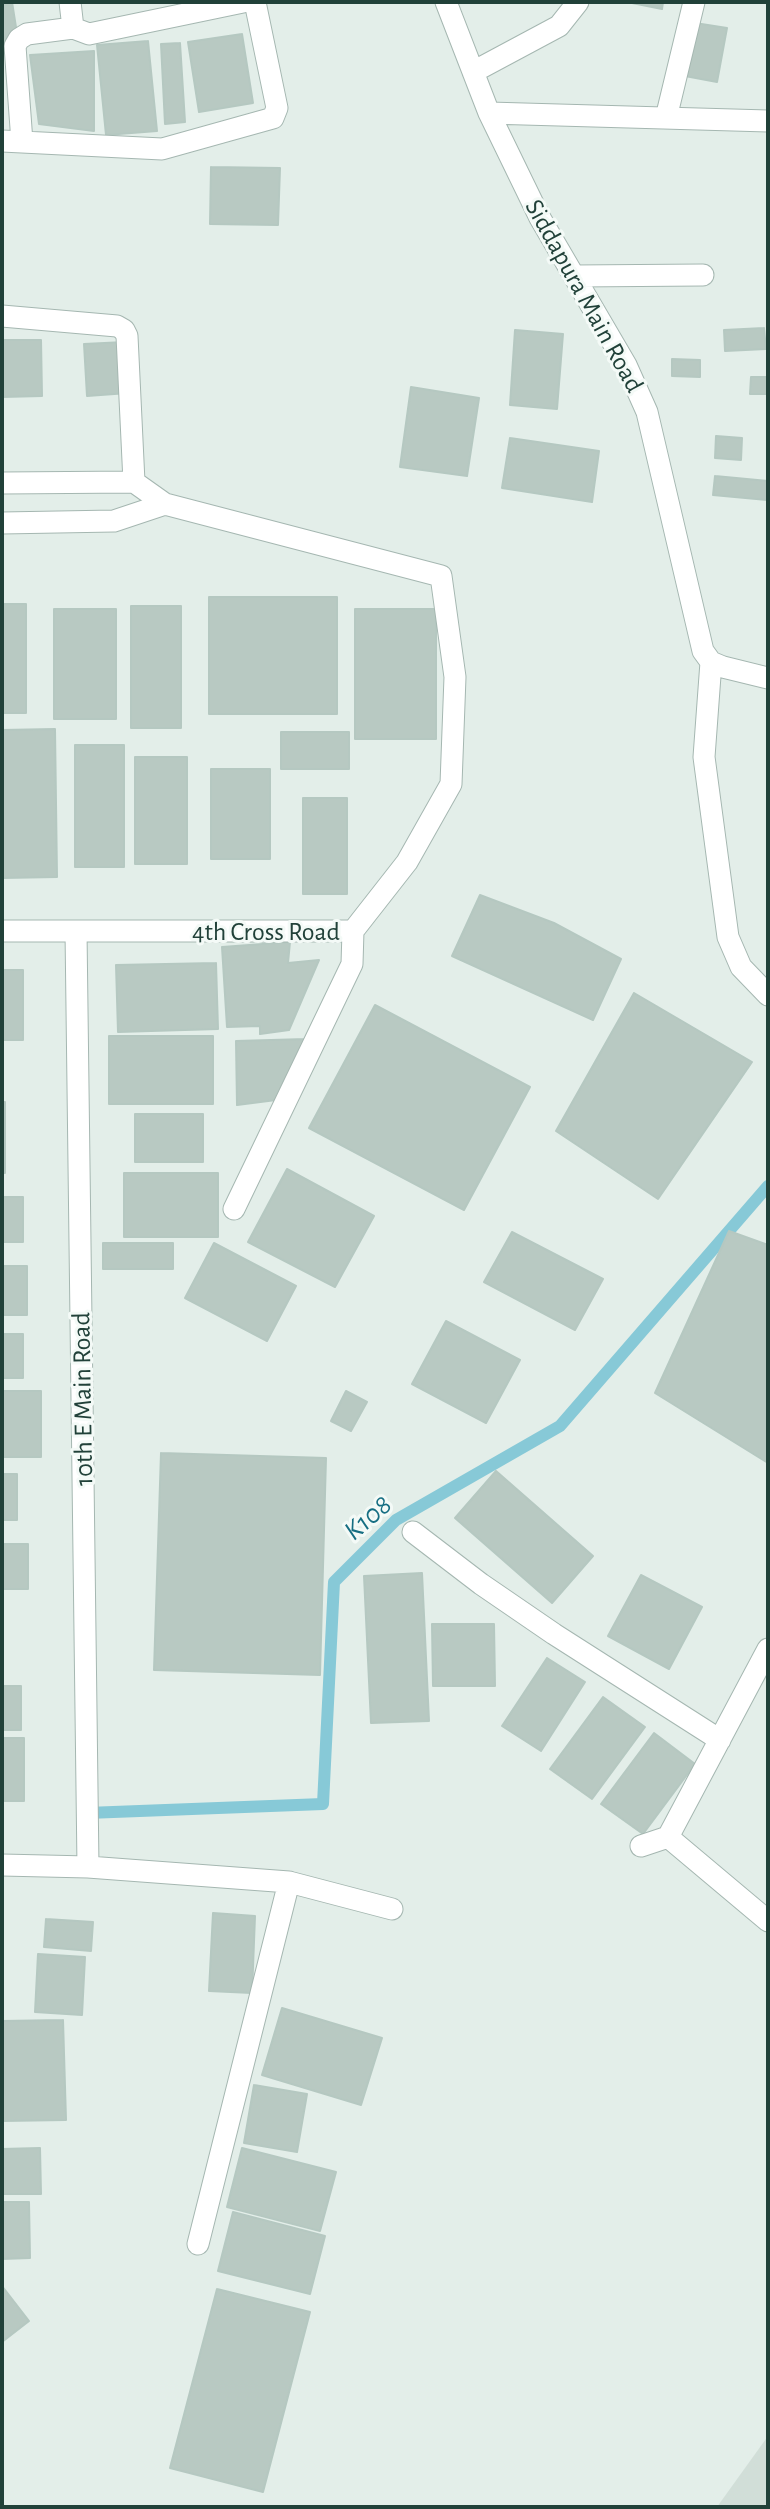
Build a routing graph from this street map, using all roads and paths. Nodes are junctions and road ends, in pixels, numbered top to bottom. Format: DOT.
graph roads {
  1 [pos="70,2"];
  2 [pos="243,2"];
  3 [pos="255,2"];
  4 [pos="578,2"];
  5 [pos="694,2"];
  6 [pos="454,7"];
  7 [pos="73,29"];
  8 [pos="473,72"];
  9 [pos="489,113"];
  10 [pos="666,118"];
  11 [pos="768,121"];
  12 [pos="12,142"];
  13 [pos="703,275"];
  14 [pos="575,276"];
  15 [pos="2,316"];
  16 [pos="134,482"];
  17 [pos="2,483"];
  18 [pos="165,504"];
  19 [pos="2,523"];
  20 [pos="711,662"];
  21 [pos="768,678"];
  22 [pos="2,931"];
  23 [pos="76,931"];
  24 [pos="352,931"];
  25 [pos="768,995"];
  26 [pos="234,1209"];
  27 [pos="413,1532"];
  28 [pos="765,1661"];
  29 [pos="720,1740"];
  30 [pos="668,1837"];
  31 [pos="640,1846"];
  32 [pos="2,1865"];
  33 [pos="88,1867"];
  34 [pos="289,1882"];
  35 [pos="392,1909"];
  36 [pos="768,1921"];
  37 [pos="198,2244"];
  1 -- 7 [label="street"];
  2 -- 7 [label="street"];
  3 -- 12 [label="street"];
  4 -- 8 [label="street"];
  5 -- 10 [label="street"];
  6 -- 8 [label="street, Siddapura Main Road"];
  7 -- 12 [label="street"];
  8 -- 9 [label="street, Siddapura Main Road"];
  9 -- 10 [label="street"];
  9 -- 14 [label="street, Siddapura Main Road"];
  10 -- 11 [label="street"];
  13 -- 14 [label="street"];
  14 -- 20 [label="street, Siddapura Main Road"];
  15 -- 16 [label="street"];
  16 -- 17 [label="street"];
  16 -- 18 [label="street"];
  18 -- 19 [label="street"];
  18 -- 24 [label="street"];
  20 -- 21 [label="street"];
  20 -- 25 [label="street"];
  22 -- 23 [label="street, 4th Cross Road"];
  23 -- 24 [label="street, 4th Cross Road"];
  23 -- 33 [label="street, 10th E Main Road"];
  24 -- 26 [label="street, 4th Cross Road"];
  27 -- 29 [label="street"];
  28 -- 29 [label="street"];
  29 -- 30 [label="street"];
  30 -- 31 [label="street"];
  30 -- 36 [label="street"];
  32 -- 33 [label="street"];
  33 -- 34 [label="street"];
  34 -- 35 [label="street"];
  34 -- 37 [label="street"];
}
